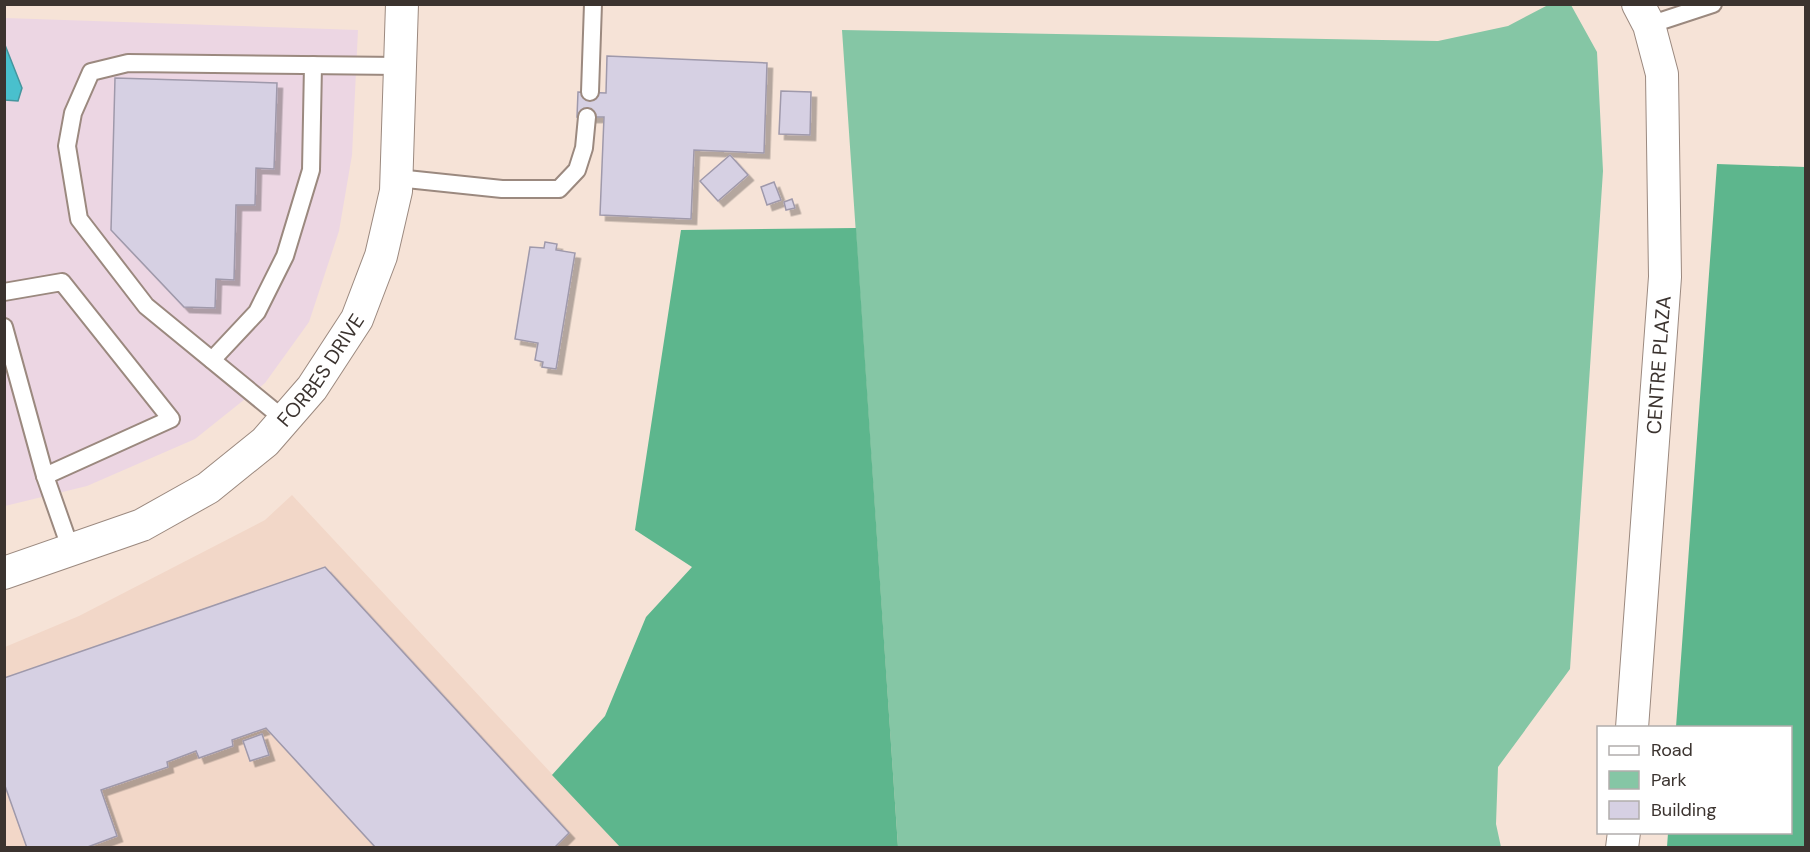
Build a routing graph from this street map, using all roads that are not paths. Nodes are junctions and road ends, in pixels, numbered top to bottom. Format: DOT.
graph roads {
  1 [pos="402,4"];
  2 [pos="592,4"];
  3 [pos="1713,4"];
  4 [pos="1643,15"];
  5 [pos="313,65"];
  6 [pos="400,66"];
  7 [pos="590,92"];
  8 [pos="587,117"];
  9 [pos="397,178"];
  10 [pos="4,292"];
  11 [pos="4,327"];
  12 [pos="213,360"];
  13 [pos="285,420"];
  14 [pos="45,476"];
  15 [pos="71,550"];
  16 [pos="4,573"];
  17 [pos="1632,726"];
  1 -- 6 [label="street, FORBES DRIVE"];
  2 -- 7 [label="lane"];
  3 -- 4 [label="lane"];
  4 -- 17 [label="street, CENTRE PLAZA"];
  5 -- 6 [label="lane"];
  5 -- 12 [label="lane"];
  5 -- 12 [label="lane"];
  6 -- 9 [label="street, FORBES DRIVE"];
  8 -- 9 [label="lane"];
  9 -- 13 [label="street, FORBES DRIVE"];
  10 -- 14 [label="lane"];
  11 -- 14 [label="lane"];
  12 -- 13 [label="lane"];
  13 -- 15 [label="street, FORBES DRIVE"];
  14 -- 15 [label="lane"];
  15 -- 16 [label="street, FORBES DRIVE"];
}
